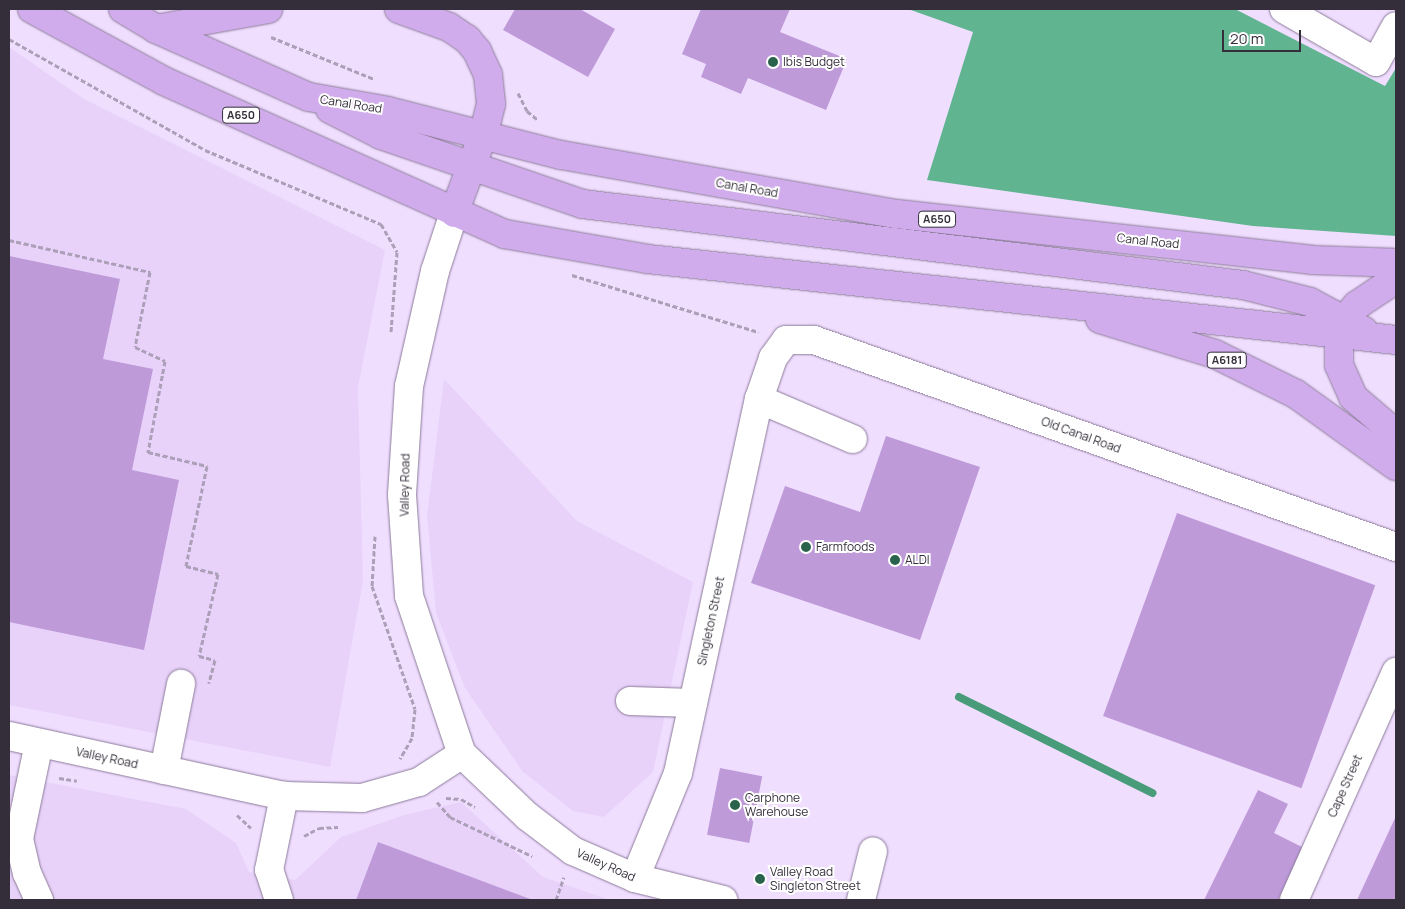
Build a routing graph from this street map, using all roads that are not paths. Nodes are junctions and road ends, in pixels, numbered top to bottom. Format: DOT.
graph roads {
  1 [pos="32,9"];
  2 [pos="123,9"];
  3 [pos="268,9"];
  4 [pos="399,9"];
  5 [pos="1284,9"];
  6 [pos="1396,26"];
  7 [pos="156,29"];
  8 [pos="308,97"];
  9 [pos="483,135"];
  10 [pos="470,166"];
  11 [pos="454,213"];
  12 [pos="1396,263"];
  13 [pos="1396,279"];
  14 [pos="1037,300"];
  15 [pos="1342,326"];
  16 [pos="1384,339"];
  17 [pos="780,349"];
  18 [pos="1396,358"];
  19 [pos="759,399"];
  20 [pos="1396,434"];
  21 [pos="853,439"];
  22 [pos="1396,466"];
  23 [pos="1396,547"];
  24 [pos="1396,672"];
  25 [pos="181,684"];
  26 [pos="630,701"];
  27 [pos="693,703"];
  28 [pos="9,736"];
  29 [pos="39,743"];
  30 [pos="462,754"];
  31 [pos="164,770"];
  32 [pos="284,796"];
  33 [pos="873,852"];
  34 [pos="635,878"];
  35 [pos="39,900"];
  36 [pos="279,900"];
  37 [pos="723,900"];
  38 [pos="861,900"];
  39 [pos="1294,900"];
  1 -- 11 [label="main road, A650"];
  2 -- 7 [label="main road, Canal Road / A650"];
  3 -- 7 [label="main road"];
  4 -- 9 [label="main road"];
  5 -- 6 [label="street"];
  7 -- 8 [label="main road, Canal Road / A650"];
  8 -- 9 [label="main road, Canal Road / A650"];
  8 -- 10 [label="main road, A650"];
  9 -- 10 [label="main road"];
  9 -- 12 [label="main road, Canal Road / A650"];
  10 -- 11 [label="main road"];
  10 -- 15 [label="main road, A650"];
  11 -- 14 [label="main road, A650"];
  11 -- 30 [label="street, Valley Road"];
  13 -- 15 [label="main road"];
  14 -- 15 [label="main road, A650"];
  14 -- 22 [label="main road, A6181"];
  15 -- 16 [label="main road, A650"];
  15 -- 20 [label="main road"];
  16 -- 18 [label="main road"];
  17 -- 19 [label="street, Singleton Street"];
  17 -- 23 [label="street, Old Canal Road"];
  19 -- 21 [label="street"];
  19 -- 27 [label="street, Singleton Street"];
  24 -- 39 [label="street, Cape Street"];
  25 -- 31 [label="street"];
  26 -- 27 [label="street"];
  27 -- 34 [label="street, Singleton Street"];
  28 -- 29 [label="street, Valley Road"];
  29 -- 31 [label="street, Valley Road"];
  29 -- 35 [label="street"];
  30 -- 32 [label="street, Valley Road"];
  30 -- 34 [label="street, Valley Road"];
  31 -- 32 [label="street, Valley Road"];
  32 -- 36 [label="street"];
  33 -- 38 [label="street"];
  34 -- 37 [label="street, Valley Road"];
}
